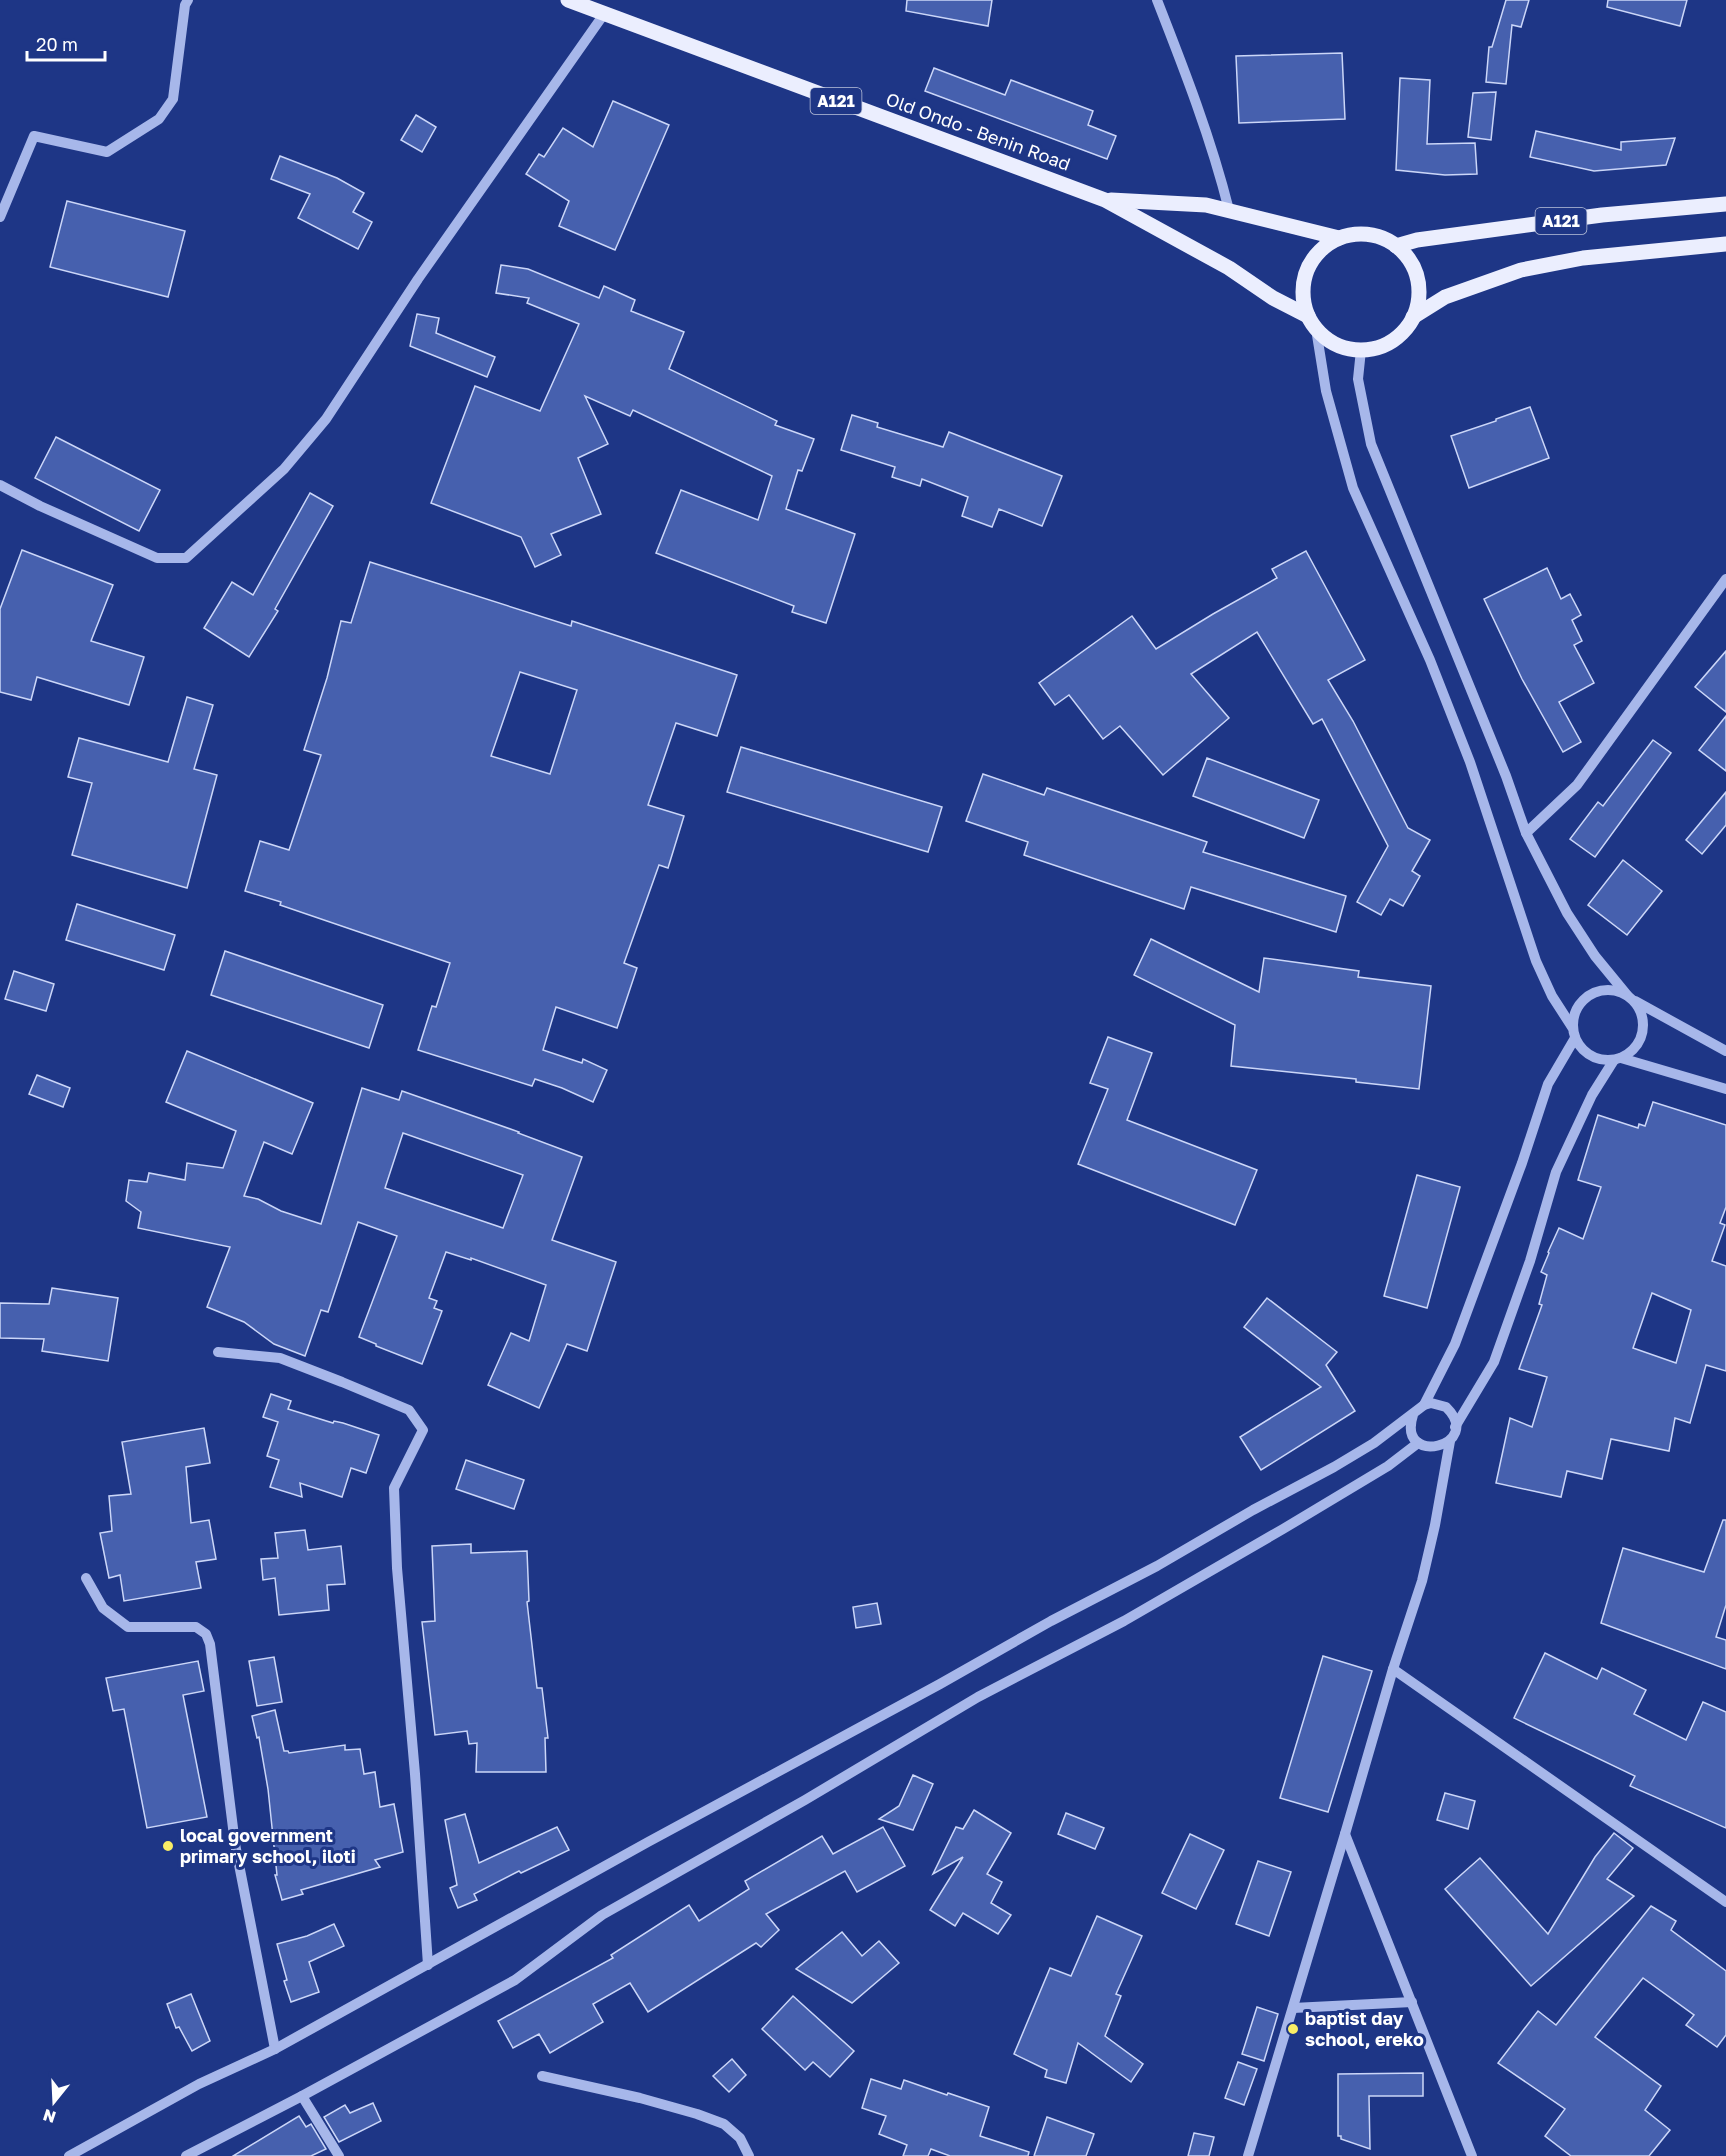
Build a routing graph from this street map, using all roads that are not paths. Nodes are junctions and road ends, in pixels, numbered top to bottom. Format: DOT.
graph roads {
  1 [pos="188,0"];
  2 [pos="568,0"];
  3 [pos="1156,0"];
  4 [pos="604,14"];
  5 [pos="1105,200"];
  6 [pos="1726,204"];
  7 [pos="1229,210"];
  8 [pos="0,217"];
  9 [pos="1339,238"];
  10 [pos="1726,244"];
  11 [pos="1396,246"];
  12 [pos="1413,316"];
  13 [pos="1312,323"];
  14 [pos="1361,350"];
  15 [pos="0,484"];
  16 [pos="1726,579"];
  17 [pos="1526,833"];
  18 [pos="1631,998"];
  19 [pos="1574,1033"];
  20 [pos="1726,1051"];
  21 [pos="1617,1059"];
  22 [pos="1726,1089"];
  23 [pos="218,1352"];
  24 [pos="1424,1405"];
  25 [pos="1413,1416"];
  26 [pos="1455,1427"];
  27 [pos="1449,1441"];
  28 [pos="1418,1443"];
  29 [pos="86,1578"];
  30 [pos="1393,1669"];
  31 [pos="1346,1834"];
  32 [pos="1726,1902"];
  33 [pos="428,1965"];
  34 [pos="1412,2002"];
  35 [pos="1293,2008"];
  36 [pos="275,2049"];
  37 [pos="542,2076"];
  38 [pos="302,2096"];
  39 [pos="69,2156"];
  40 [pos="186,2156"];
  41 [pos="339,2156"];
  42 [pos="749,2156"];
  43 [pos="1248,2156"];
  44 [pos="1472,2156"];
  1 -- 8 [label="street"];
  2 -- 4 [label="main road, Old Ondo - Benin Road / A121"];
  3 -- 7 [label="street"];
  4 -- 5 [label="main road, Old Ondo - Benin Road / A121"];
  4 -- 15 [label="street"];
  5 -- 7 [label="main road, Old Ondo - Benin Road / A121"];
  5 -- 13 [label="main road, Old Ondo - Benin Road / A121"];
  6 -- 11 [label="main road, A121"];
  7 -- 9 [label="main road, Old Ondo - Benin Road / A121"];
  9 -- 11 [label="main road, Old Ondo - Benin Road"];
  9 -- 13 [label="main road, Old Ondo - Benin Road"];
  10 -- 12 [label="main road, Old Ondo - Benin Road / A121"];
  11 -- 12 [label="main road, Old Ondo - Benin Road"];
  12 -- 14 [label="main road, Old Ondo - Benin Road"];
  13 -- 14 [label="main road, Old Ondo - Benin Road"];
  13 -- 19 [label="street"];
  14 -- 17 [label="street"];
  16 -- 17 [label="street"];
  17 -- 18 [label="street"];
  18 -- 19 [label="street"];
  18 -- 20 [label="street"];
  18 -- 21 [label="street"];
  19 -- 21 [label="street"];
  19 -- 24 [label="street"];
  21 -- 22 [label="street"];
  21 -- 26 [label="street"];
  23 -- 33 [label="street"];
  24 -- 25 [label="street"];
  24 -- 26 [label="street"];
  25 -- 28 [label="street"];
  25 -- 33 [label="street"];
  26 -- 27 [label="street"];
  27 -- 28 [label="street"];
  27 -- 30 [label="street"];
  28 -- 38 [label="street"];
  29 -- 36 [label="street"];
  30 -- 31 [label="street"];
  30 -- 32 [label="street"];
  31 -- 34 [label="street"];
  31 -- 35 [label="street"];
  33 -- 36 [label="street"];
  34 -- 35 [label="street"];
  34 -- 44 [label="street"];
  35 -- 43 [label="street"];
  36 -- 39 [label="street"];
  37 -- 42 [label="street"];
  38 -- 40 [label="street"];
  38 -- 41 [label="street"];
}
